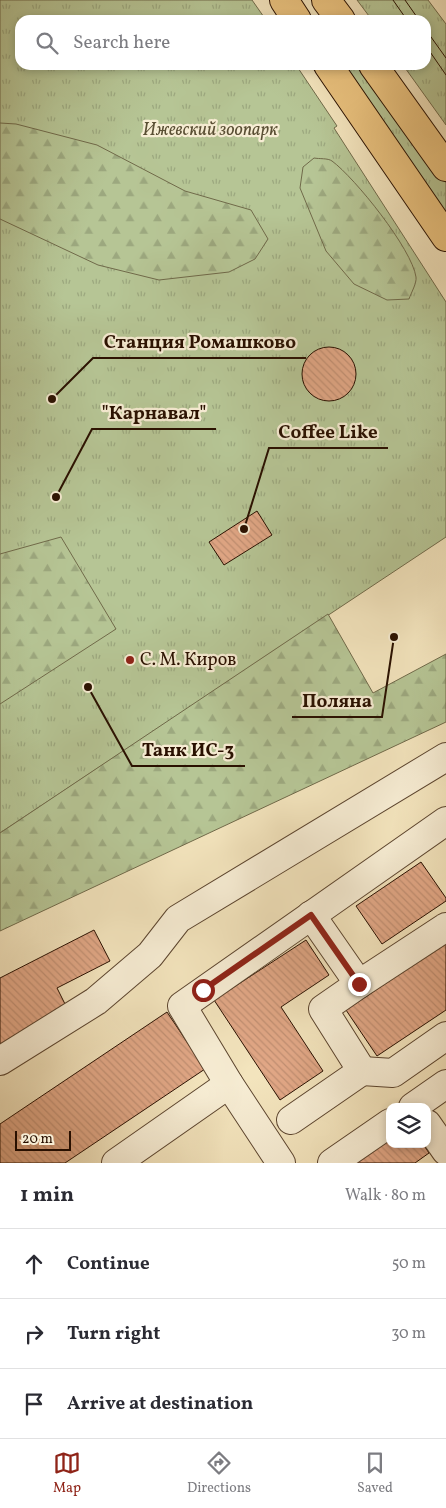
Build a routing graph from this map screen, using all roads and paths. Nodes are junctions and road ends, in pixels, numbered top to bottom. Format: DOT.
graph roads {
  1 [pos="284,0"];
  2 [pos="326,0"];
  3 [pos="294,15"];
  4 [pos="337,15"];
  5 [pos="331,70"];
  6 [pos="377,70"];
  7 [pos="446,167"];
  8 [pos="446,237"];
  9 [pos="446,758"];
  10 [pos="446,821"];
  11 [pos="311,915"];
  12 [pos="446,927"];
  13 [pos="359,984"];
  14 [pos="446,1036"];
  15 [pos="0,1061"];
  16 [pos="362,1072"];
  17 [pos="229,1084"];
  18 [pos="446,1084"];
  19 [pos="426,1103"];
  20 [pos="291,1120"];
  21 [pos="386,1126"];
  22 [pos="431,1130"];
  23 [pos="446,1151"];
  24 [pos="116,1163"];
  25 [pos="281,1163"];
  26 [pos="332,1163"];
  1 -- 3 [label="main road"];
  2 -- 4 [label="main road"];
  5 -- 8 [label="main road"];
  6 -- 7 [label="main road"];
  9 -- 15 [label="lane"];
  10 -- 11 [label="lane"];
  11 -- 13 [label="lane"];
  11 -- 17 [label="lane"];
  12 -- 13 [label="lane"];
  13 -- 16 [label="lane"];
  14 -- 16 [label="lane"];
  16 -- 20 [label="lane"];
  17 -- 24 [label="lane"];
  17 -- 25 [label="lane"];
  18 -- 19 [label="lane"];
  21 -- 26 [label="lane"];
  22 -- 23 [label="lane"];
}
